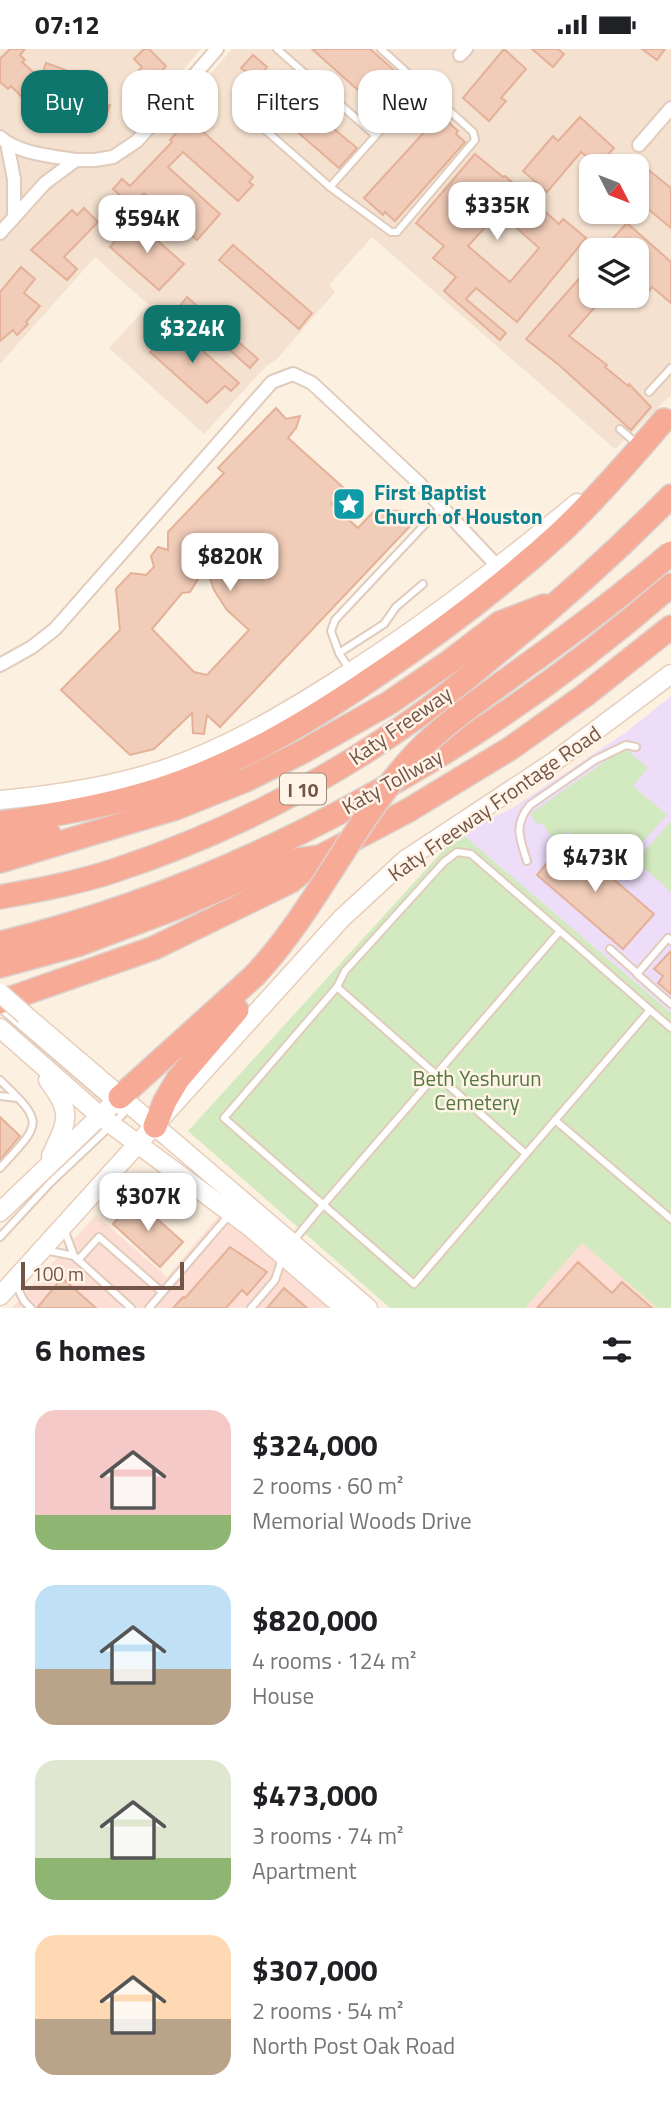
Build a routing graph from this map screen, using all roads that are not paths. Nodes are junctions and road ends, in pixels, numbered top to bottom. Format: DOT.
graph roads {
  1 [pos="216,49"];
  2 [pos="276,49"];
  3 [pos="381,49"];
  4 [pos="403,70"];
  5 [pos="671,108"];
  6 [pos="452,114"];
  7 [pos="269,133"];
  8 [pos="375,135"];
  9 [pos="4,140"];
  10 [pos="639,145"];
  11 [pos="76,160"];
  12 [pos="330,187"];
  13 [pos="14,217"];
  14 [pos="0,233"];
  15 [pos="671,368"];
  16 [pos="649,392"];
  17 [pos="668,417"];
  18 [pos="620,429"];
  19 [pos="638,446"];
  20 [pos="671,496"];
  21 [pos="442,506"];
  22 [pos="671,553"];
  23 [pos="671,567"];
  24 [pos="499,568"];
  25 [pos="423,584"];
  26 [pos="671,585"];
  27 [pos="564,598"];
  28 [pos="671,627"];
  29 [pos="339,653"];
  30 [pos="0,665"];
  31 [pos="351,672"];
  32 [pos="671,674"];
  33 [pos="636,747"];
  34 [pos="0,800"];
  35 [pos="176,809"];
  36 [pos="0,823"];
  37 [pos="0,843"];
  38 [pos="320,857"];
  39 [pos="0,861"];
  40 [pos="527,862"];
  41 [pos="0,897"];
  42 [pos="560,931"];
  43 [pos="671,941"];
  44 [pos="0,943"];
  45 [pos="610,949"];
  46 [pos="0,966"];
  47 [pos="638,973"];
  48 [pos="257,980"];
  49 [pos="337,987"];
  50 [pos="0,993"];
  51 [pos="671,1004"];
  52 [pos="0,1009"];
  53 [pos="650,1010"];
  54 [pos="9,1016"];
  55 [pos="671,1028"];
  56 [pos="27,1052"];
  57 [pos="436,1075"];
  58 [pos="0,1080"];
  59 [pos="0,1095"];
  60 [pos="19,1098"];
  61 [pos="111,1111"];
  62 [pos="555,1121"];
  63 [pos="155,1126"];
  64 [pos="138,1145"];
  65 [pos="526,1154"];
  66 [pos="46,1166"];
  67 [pos="0,1168"];
  68 [pos="323,1205"];
  69 [pos="0,1212"];
  70 [pos="232,1213"];
  71 [pos="671,1219"];
  72 [pos="63,1227"];
  73 [pos="0,1237"];
  74 [pos="287,1248"];
  75 [pos="43,1249"];
  76 [pos="76,1258"];
  77 [pos="14,1281"];
  78 [pos="162,1292"];
  79 [pos="0,1296"];
  80 [pos="358,1307"];
  81 [pos="31,1308"];
  82 [pos="131,1308"];
  83 [pos="149,1308"];
  84 [pos="251,1308"];
  1 -- 11 [label="street"];
  2 -- 8 [label="lane"];
  3 -- 4 [label="lane"];
  5 -- 10 [label="street"];
  6 -- 12 [label="lane"];
  7 -- 12 [label="lane"];
  8 -- 12 [label="lane"];
  9 -- 11 [label="street"];
  9 -- 13 [label="street"];
  11 -- 13 [label="street"];
  13 -- 14 [label="street"];
  15 -- 16 [label="lane"];
  17 -- 19 [label="main road"];
  17 -- 36 [label="highway"];
  18 -- 19 [label="lane"];
  19 -- 24 [label="main road"];
  20 -- 27 [label="highway, Katy Freeway / I 10"];
  21 -- 24 [label="street"];
  21 -- 29 [label="lane"];
  21 -- 30 [label="street"];
  22 -- 48 [label="highway, bridge"];
  23 -- 48 [label="highway"];
  24 -- 31 [label="main road"];
  25 -- 29 [label="lane"];
  26 -- 44 [label="highway, Katy Tollway"];
  27 -- 35 [label="highway"];
  27 -- 41 [label="highway, Katy Freeway / I 10"];
  28 -- 38 [label="highway"];
  29 -- 31 [label="lane"];
  31 -- 34 [label="main road"];
  32 -- 63 [label="main road, Katy Freeway Frontage Road"];
  33 -- 40 [label="lane"];
  35 -- 37 [label="highway"];
  35 -- 39 [label="highway"];
  38 -- 46 [label="highway"];
  38 -- 54 [label="highway"];
  42 -- 49 [label="lane"];
  42 -- 53 [label="lane"];
  42 -- 57 [label="lane"];
  43 -- 47 [label="lane"];
  45 -- 47 [label="lane"];
  47 -- 51 [label="lane"];
  48 -- 61 [label="highway"];
  48 -- 63 [label="highway"];
  49 -- 57 [label="lane"];
  49 -- 68 [label="lane"];
  50 -- 54 [label="main road, bridge"];
  52 -- 54 [label="lane"];
  53 -- 55 [label="lane"];
  53 -- 62 [label="lane"];
  54 -- 56 [label="main road"];
  54 -- 61 [label="main road"];
  56 -- 61 [label="main road"];
  56 -- 66 [label="main road"];
  57 -- 65 [label="lane"];
  57 -- 68 [label="lane"];
  58 -- 60 [label="lane"];
  59 -- 60 [label="lane"];
  60 -- 67 [label="lane"];
  61 -- 63 [label="main road"];
  61 -- 64 [label="main road"];
  61 -- 66 [label="main road"];
  61 -- 73 [label="lane"];
  62 -- 65 [label="lane"];
  62 -- 71 [label="lane"];
  63 -- 64 [label="main road, Katy Freeway Frontage Road"];
  63 -- 74 [label="main road"];
  64 -- 70 [label="main road"];
  64 -- 72 [label="main road, Katy Freeway Frontage Road"];
  65 -- 68 [label="lane"];
  66 -- 69 [label="main road"];
  68 -- 74 [label="lane"];
  70 -- 74 [label="main road"];
  70 -- 78 [label="lane"];
  72 -- 75 [label="main road, Katy Freeway Frontage Road"];
  72 -- 76 [label="lane"];
  74 -- 80 [label="main road"];
  74 -- 84 [label="lane"];
  75 -- 76 [label="lane"];
  75 -- 77 [label="main road, Katy Freeway Frontage Road"];
  76 -- 78 [label="lane"];
  76 -- 82 [label="lane"];
  77 -- 79 [label="main road, Katy Freeway Frontage Road"];
  77 -- 81 [label="lane"];
  78 -- 83 [label="lane"];
}
